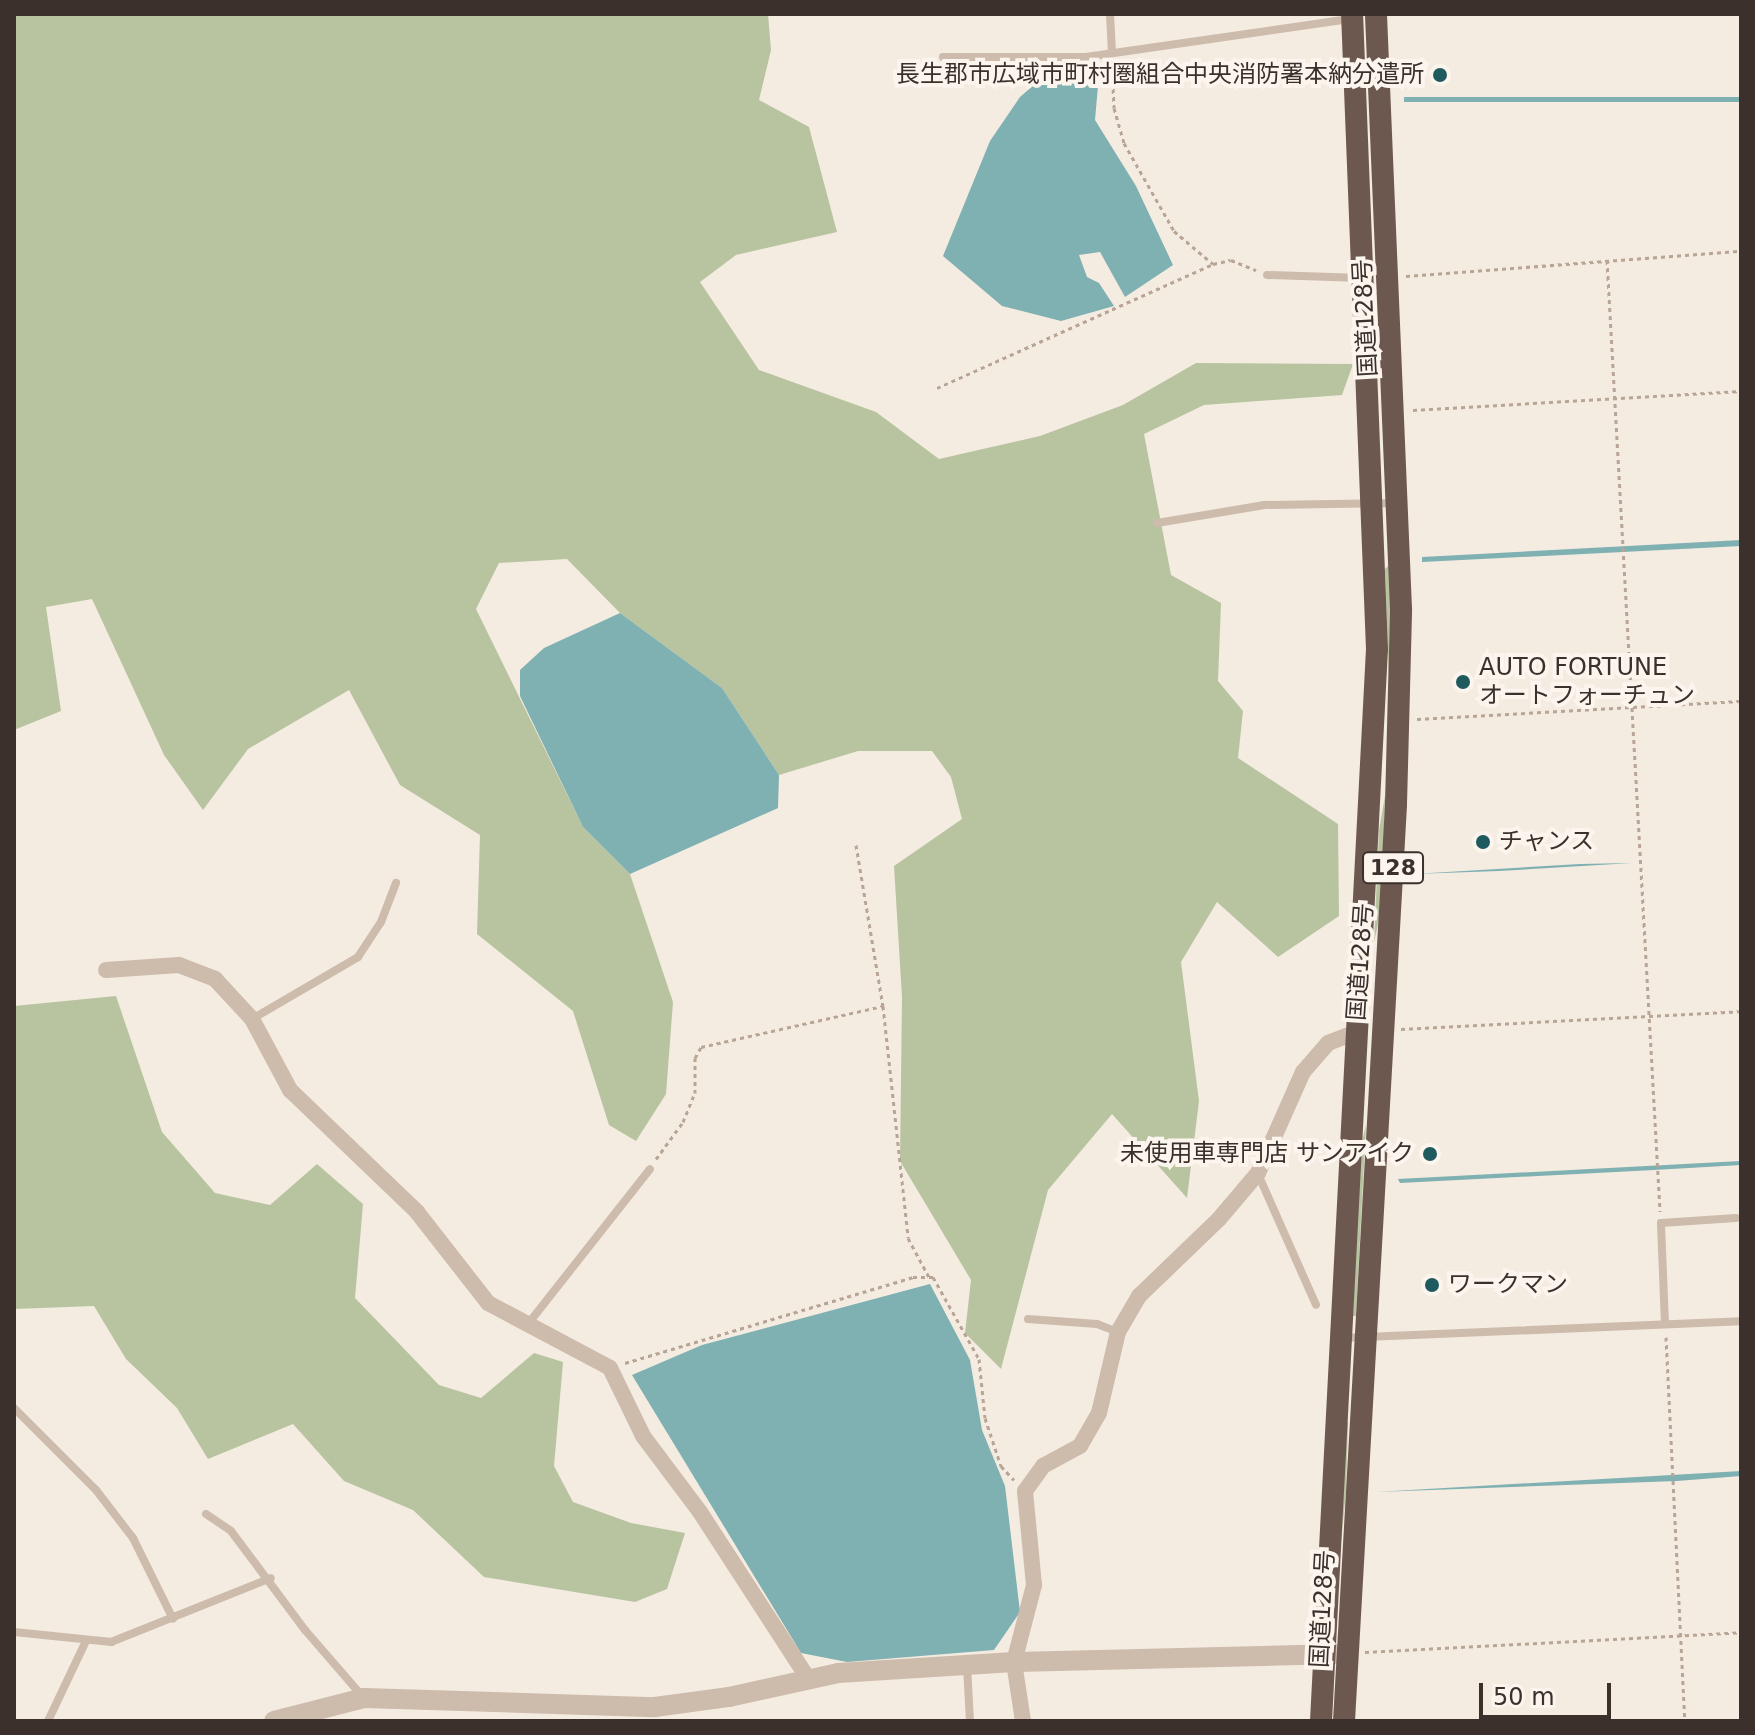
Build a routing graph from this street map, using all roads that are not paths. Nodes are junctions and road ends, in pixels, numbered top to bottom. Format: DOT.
graph roads {
  1 [pos="1110,14"];
  2 [pos="1376,14"];
  3 [pos="1352,16"];
  4 [pos="1112,53"];
  5 [pos="943,57"];
  6 [pos="1267,275"];
  7 [pos="1364,278"];
  8 [pos="1374,502"];
  9 [pos="1400,503"];
  10 [pos="1157,523"];
  11 [pos="396,883"];
  12 [pos="106,970"];
  13 [pos="252,1019"];
  14 [pos="1359,1031"];
  15 [pos="650,1169"];
  16 [pos="1258,1173"];
  17 [pos="1736,1218"];
  18 [pos="1316,1305"];
  19 [pos="1028,1319"];
  20 [pos="1741,1321"];
  21 [pos="1665,1324"];
  22 [pos="528,1325"];
  23 [pos="1118,1332"];
  24 [pos="1340,1338"];
  25 [pos="1363,1339"];
  26 [pos="14,1408"];
  27 [pos="206,1514"];
  28 [pos="271,1578"];
  29 [pos="173,1619"];
  30 [pos="14,1632"];
  31 [pos="85,1643"];
  32 [pos="1346,1653"];
  33 [pos="1323,1654"];
  34 [pos="1014,1662"];
  35 [pos="967,1665"];
  36 [pos="808,1678"];
  37 [pos="364,1698"];
  38 [pos="48,1721"];
  39 [pos="274,1721"];
  40 [pos="970,1721"];
  41 [pos="1023,1721"];
  42 [pos="1321,1721"];
  43 [pos="1344,1721"];
  1 -- 4 [label="lane"];
  2 -- 9 [label="highway, 国道128号 / 128"];
  3 -- 4 [label="lane"];
  3 -- 7 [label="highway, 国道128号 / 128"];
  4 -- 5 [label="lane"];
  6 -- 7 [label="lane"];
  7 -- 8 [label="highway, 国道128号 / 128"];
  8 -- 9 [label="lane"];
  8 -- 10 [label="lane"];
  8 -- 14 [label="highway, 国道128号 / 128"];
  9 -- 25 [label="highway, 国道128号 / 128"];
  11 -- 13 [label="lane"];
  12 -- 13 [label="street"];
  13 -- 22 [label="street"];
  14 -- 16 [label="street"];
  14 -- 24 [label="highway, 国道128号 / 128"];
  15 -- 22 [label="lane"];
  16 -- 18 [label="lane"];
  16 -- 23 [label="street"];
  17 -- 21 [label="lane"];
  19 -- 23 [label="lane"];
  20 -- 21 [label="lane"];
  21 -- 25 [label="lane"];
  22 -- 36 [label="street"];
  23 -- 34 [label="street"];
  24 -- 25 [label="lane"];
  24 -- 33 [label="highway, 国道128号 / 128"];
  25 -- 32 [label="highway, 国道128号 / 128"];
  26 -- 29 [label="lane"];
  27 -- 28 [label="lane"];
  28 -- 29 [label="lane"];
  28 -- 37 [label="lane"];
  29 -- 31 [label="lane"];
  30 -- 31 [label="lane"];
  31 -- 38 [label="lane"];
  32 -- 33 [label="street"];
  32 -- 43 [label="highway, 国道128号 / 128"];
  33 -- 34 [label="street"];
  33 -- 42 [label="highway, 国道128号 / 128"];
  34 -- 35 [label="street"];
  34 -- 41 [label="street"];
  35 -- 36 [label="street"];
  35 -- 40 [label="lane"];
  36 -- 37 [label="street"];
  37 -- 39 [label="street"];
}
